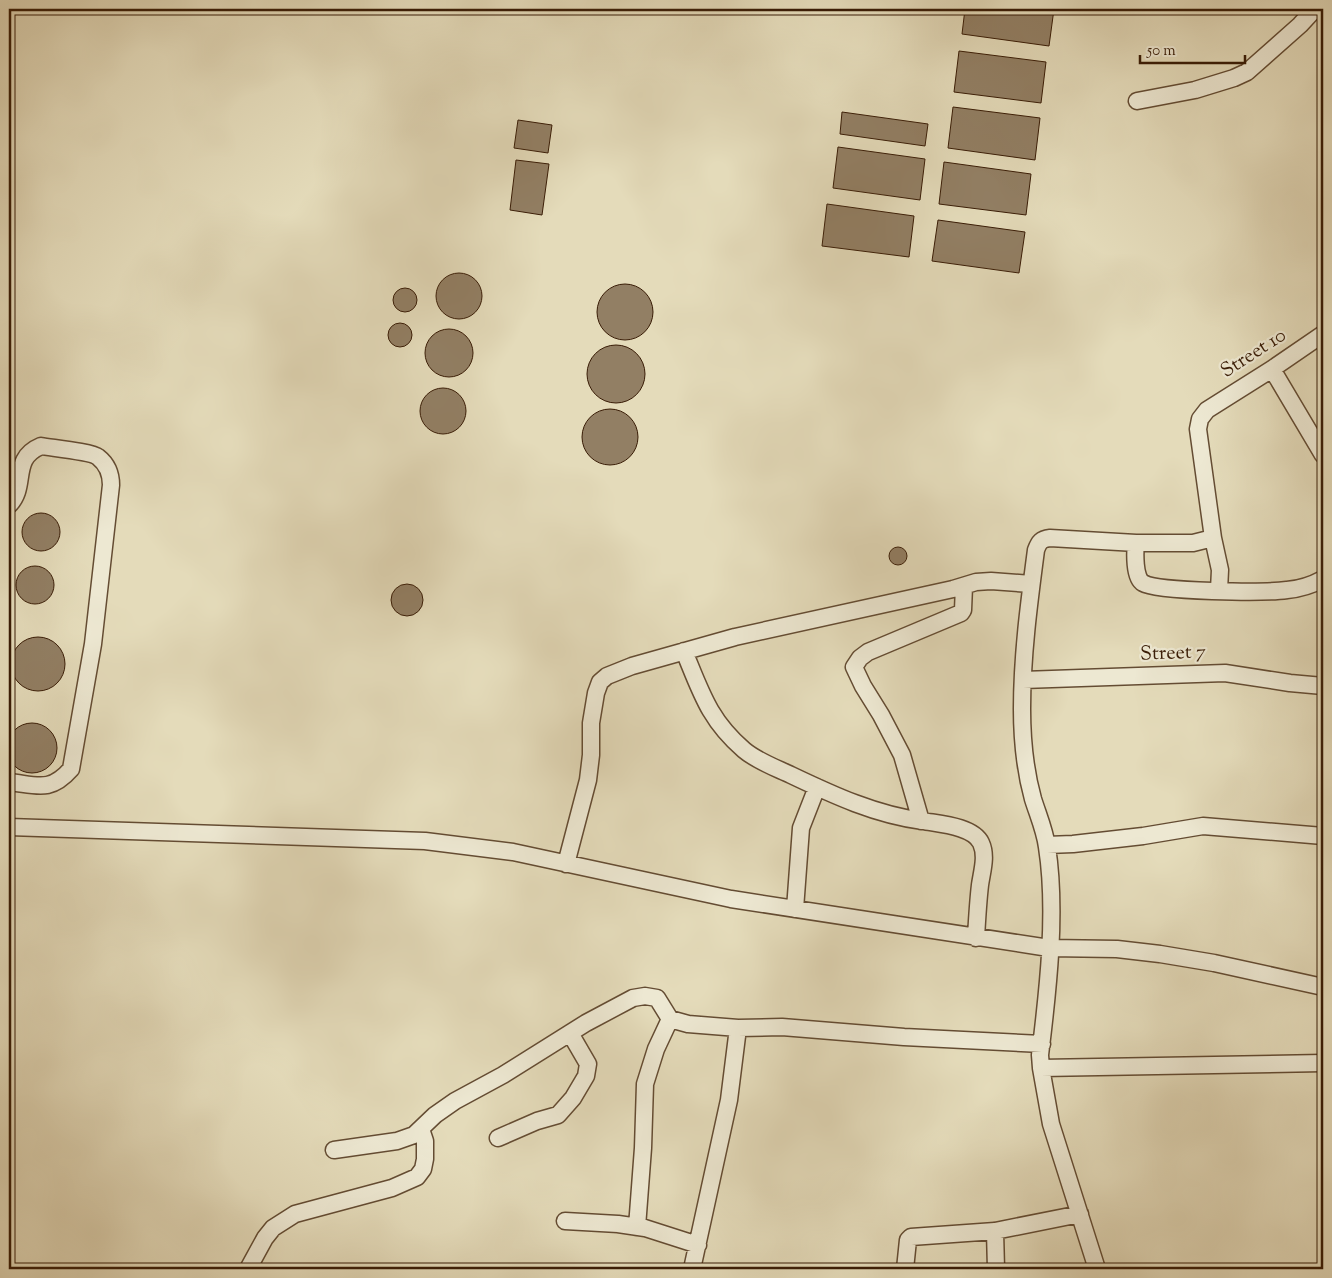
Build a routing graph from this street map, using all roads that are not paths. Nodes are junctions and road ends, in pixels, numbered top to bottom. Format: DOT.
graph roads {
  1 [pos="1323,11"];
  2 [pos="1137,101"];
  3 [pos="1323,334"];
  4 [pos="1272,369"];
  5 [pos="1323,455"];
  6 [pos="9,505"];
  7 [pos="1213,538"];
  8 [pos="1136,543"];
  9 [pos="1323,579"];
  10 [pos="1031,584"];
  11 [pos="964,586"];
  12 [pos="1219,590"];
  13 [pos="684,651"];
  14 [pos="1023,680"];
  15 [pos="1323,686"];
  16 [pos="9,782"];
  17 [pos="817,787"];
  18 [pos="921,821"];
  19 [pos="9,827"];
  20 [pos="1323,836"];
  21 [pos="1047,845"];
  22 [pos="566,864"];
  23 [pos="795,909"];
  24 [pos="976,938"];
  25 [pos="1049,948"];
  26 [pos="1323,987"];
  27 [pos="670,1019"];
  28 [pos="738,1028"];
  29 [pos="570,1033"];
  30 [pos="1042,1044"];
  31 [pos="1323,1063"];
  32 [pos="1041,1068"];
  33 [pos="421,1129"];
  34 [pos="498,1138"];
  35 [pos="334,1150"];
  36 [pos="1080,1214"];
  37 [pos="565,1221"];
  38 [pos="636,1227"];
  39 [pos="995,1231"];
  40 [pos="698,1246"];
  41 [pos="248,1269"];
  42 [pos="692,1269"];
  43 [pos="905,1269"];
  44 [pos="996,1269"];
  45 [pos="1098,1269"];
  1 -- 2 [label="street"];
  3 -- 4 [label="street, Street 10"];
  4 -- 5 [label="street"];
  4 -- 7 [label="street, Street 10"];
  6 -- 16 [label="street"];
  7 -- 8 [label="street"];
  7 -- 12 [label="street"];
  8 -- 10 [label="street"];
  8 -- 12 [label="street"];
  9 -- 12 [label="street"];
  10 -- 11 [label="street"];
  10 -- 14 [label="street"];
  11 -- 13 [label="street"];
  11 -- 18 [label="street"];
  13 -- 17 [label="street"];
  13 -- 22 [label="street"];
  14 -- 15 [label="street, Street 7"];
  14 -- 21 [label="street"];
  17 -- 18 [label="street"];
  17 -- 23 [label="street"];
  18 -- 24 [label="street"];
  19 -- 22 [label="street"];
  20 -- 21 [label="street"];
  21 -- 25 [label="street"];
  22 -- 23 [label="street"];
  23 -- 24 [label="street"];
  24 -- 25 [label="street"];
  25 -- 26 [label="street"];
  25 -- 30 [label="street"];
  27 -- 28 [label="street"];
  27 -- 29 [label="street"];
  27 -- 38 [label="street"];
  28 -- 30 [label="street"];
  28 -- 40 [label="street"];
  29 -- 33 [label="street"];
  29 -- 34 [label="street"];
  30 -- 32 [label="street"];
  31 -- 32 [label="street"];
  32 -- 36 [label="street"];
  33 -- 35 [label="street"];
  33 -- 41 [label="street"];
  36 -- 39 [label="street"];
  36 -- 45 [label="street"];
  37 -- 38 [label="street"];
  38 -- 40 [label="street"];
  39 -- 43 [label="street"];
  39 -- 44 [label="street"];
  40 -- 42 [label="street"];
}
